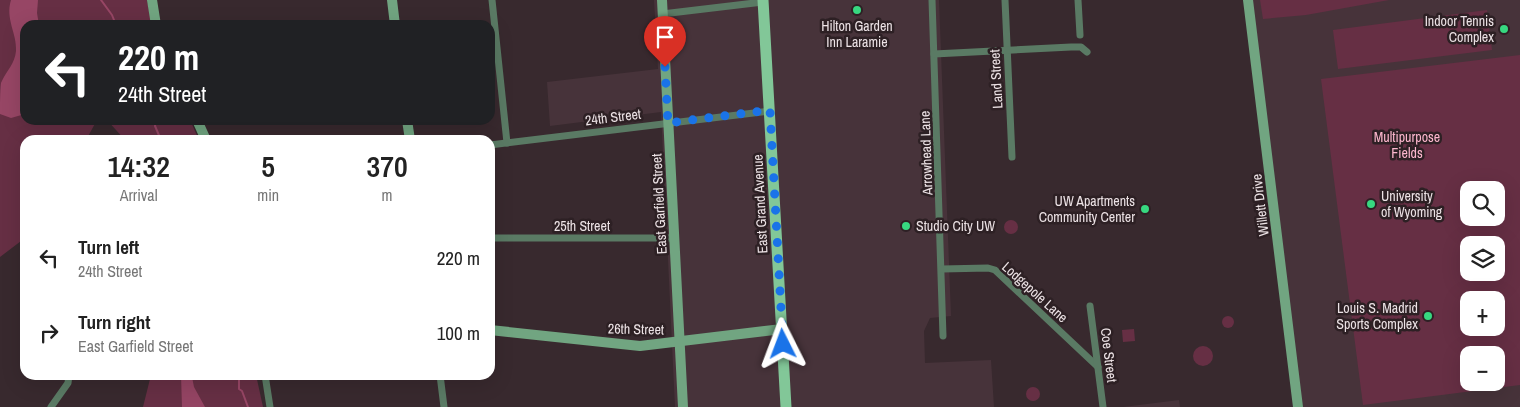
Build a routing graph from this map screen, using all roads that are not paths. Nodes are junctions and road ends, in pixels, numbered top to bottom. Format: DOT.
graph roads {
  1 [pos="152,0"];
  2 [pos="392,0"];
  3 [pos="492,0"];
  4 [pos="662,0"];
  5 [pos="932,0"];
  6 [pos="1004,0"];
  7 [pos="1078,0"];
  8 [pos="1248,0"];
  9 [pos="763,1"];
  10 [pos="662,14"];
  11 [pos="155,20"];
  12 [pos="394,20"];
  13 [pos="494,20"];
  14 [pos="495,29"];
  15 [pos="1080,35"];
  16 [pos="1007,50"];
  17 [pos="1087,52"];
  18 [pos="934,54"];
  19 [pos="770,110"];
  20 [pos="668,123"];
  21 [pos="507,143"];
  22 [pos="495,144"];
  23 [pos="1012,157"];
  24 [pos="495,238"];
  25 [pos="674,238"];
  26 [pos="942,269"];
  27 [pos="1090,306"];
  28 [pos="782,329"];
  29 [pos="495,331"];
  30 [pos="943,336"];
  31 [pos="680,342"];
  32 [pos="1098,366"];
  33 [pos="68,380"];
  34 [pos="266,380"];
  35 [pos="441,380"];
  36 [pos="52,407"];
  37 [pos="270,407"];
  38 [pos="444,407"];
  39 [pos="683,407"];
  40 [pos="786,407"];
  41 [pos="1103,407"];
  42 [pos="1298,407"];
  1 -- 11 [label="street"];
  2 -- 12 [label="street"];
  3 -- 13 [label="street"];
  4 -- 10 [label="street, East Garfield Street"];
  5 -- 18 [label="street, Arrowhead Lane"];
  6 -- 16 [label="street, Land Street"];
  7 -- 15 [label="street"];
  8 -- 42 [label="street, Willett Drive"];
  9 -- 10 [label="street"];
  9 -- 19 [label="main road, East Grand Avenue"];
  10 -- 20 [label="street, East Garfield Street"];
  14 -- 21 [label="street"];
  16 -- 17 [label="street"];
  16 -- 18 [label="street"];
  16 -- 23 [label="street, Land Street"];
  18 -- 26 [label="street, Arrowhead Lane"];
  19 -- 20 [label="street, 24th Street"];
  19 -- 28 [label="main road, East Grand Avenue"];
  20 -- 21 [label="street, 24th Street"];
  20 -- 25 [label="street, East Garfield Street"];
  21 -- 22 [label="street, 24th Street"];
  24 -- 25 [label="street, 25th Street"];
  25 -- 31 [label="street, East Garfield Street"];
  26 -- 30 [label="street, Arrowhead Lane"];
  26 -- 32 [label="street, Lodgepole Lane"];
  27 -- 32 [label="street, Coe Street"];
  28 -- 31 [label="street, 26th Street"];
  28 -- 40 [label="main road, East Grand Avenue"];
  29 -- 31 [label="street, 26th Street"];
  31 -- 39 [label="street, East Garfield Street"];
  32 -- 41 [label="street, Coe Street"];
  33 -- 36 [label="street"];
  34 -- 37 [label="street"];
  35 -- 38 [label="street"];
}
